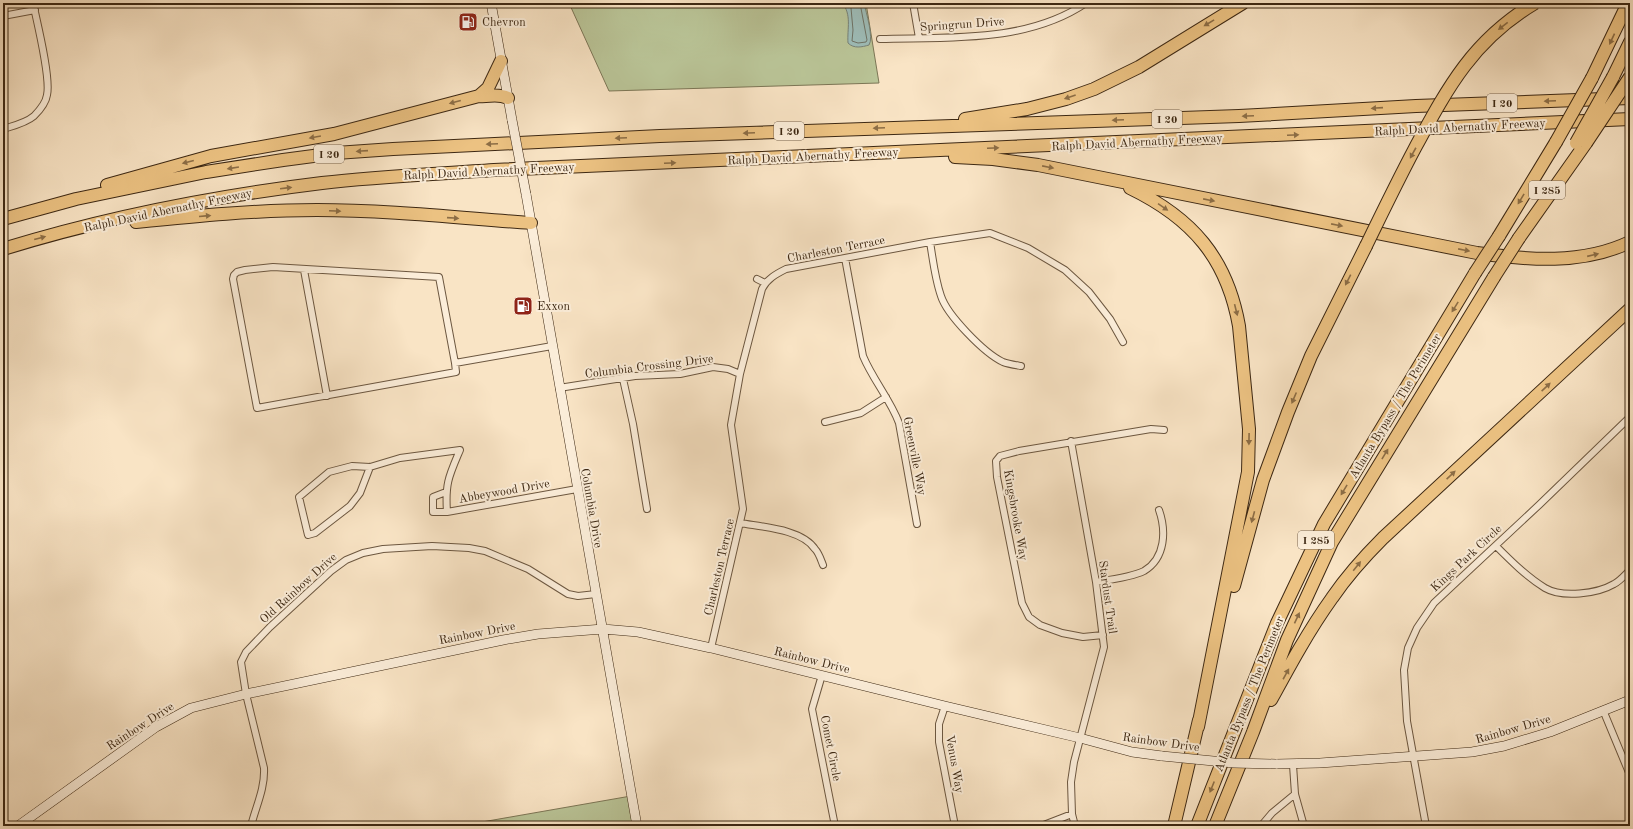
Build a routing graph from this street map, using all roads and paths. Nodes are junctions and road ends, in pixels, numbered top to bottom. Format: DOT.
graph roads {
  1 [pos="491,3"];
  2 [pos="913,3"];
  3 [pos="1086,3"];
  4 [pos="1242,3"];
  5 [pos="1535,3"];
  6 [pos="1628,3"];
  7 [pos="34,6"];
  8 [pos="3,16"];
  9 [pos="880,38"];
  10 [pos="919,38"];
  11 [pos="1630,42"];
  12 [pos="501,61"];
  13 [pos="1630,77"];
  14 [pos="1630,95"];
  15 [pos="479,96"];
  16 [pos="508,98"];
  17 [pos="1630,98"];
  18 [pos="1588,100"];
  19 [pos="1630,119"];
  20 [pos="918,127"];
  21 [pos="3,130"];
  22 [pos="1581,143"];
  23 [pos="786,157"];
  24 [pos="1103,178"];
  25 [pos="20,213"];
  26 [pos="3,219"];
  27 [pos="531,223"];
  28 [pos="83,227"];
  29 [pos="930,242"];
  30 [pos="1630,242"];
  31 [pos="3,249"];
  32 [pos="844,258"];
  33 [pos="304,270"];
  34 [pos="757,279"];
  35 [pos="765,283"];
  36 [pos="1630,309"];
  37 [pos="1123,342"];
  38 [pos="552,346"];
  39 [pos="455,363"];
  40 [pos="1021,366"];
  41 [pos="740,374"];
  42 [pos="623,379"];
  43 [pos="559,388"];
  44 [pos="326,396"];
  45 [pos="886,397"];
  46 [pos="1630,417"];
  47 [pos="825,422"];
  48 [pos="1164,430"];
  49 [pos="1071,441"];
  50 [pos="370,467"];
  51 [pos="577,489"];
  52 [pos="446,492"];
  53 [pos="647,509"];
  54 [pos="1160,510"];
  55 [pos="447,512"];
  56 [pos="740,523"];
  57 [pos="917,524"];
  58 [pos="1496,546"];
  59 [pos="823,565"];
  60 [pos="1630,570"];
  61 [pos="1096,582"];
  62 [pos="596,594"];
  63 [pos="603,629"];
  64 [pos="1103,635"];
  65 [pos="711,648"];
  66 [pos="822,675"];
  67 [pos="246,694"];
  68 [pos="1630,700"];
  69 [pos="945,706"];
  70 [pos="1603,710"];
  71 [pos="1198,727"];
  72 [pos="1253,732"];
  73 [pos="1080,738"];
  74 [pos="1413,757"];
  75 [pos="1293,765"];
  76 [pos="1630,775"];
  77 [pos="1295,794"];
  78 [pos="1072,814"];
  79 [pos="18,826"];
  80 [pos="251,826"];
  81 [pos="637,826"];
  82 [pos="835,826"];
  83 [pos="955,826"];
  84 [pos="1041,826"];
  85 [pos="1075,826"];
  86 [pos="1174,826"];
  87 [pos="1196,826"];
  88 [pos="1215,826"];
  89 [pos="1261,826"];
  90 [pos="1304,826"];
  91 [pos="1426,826"];
  1 -- 12 [label="street"];
  2 -- 10 [label="street"];
  3 -- 10 [label="street, Springrun Drive"];
  4 -- 20 [label="highway, one-way"];
  5 -- 71 [label="highway, one-way, bridge"];
  6 -- 87 [label="highway, Atlanta Bypass / The Perimeter / I 285, one-way, bridge"];
  7 -- 8 [label="street"];
  7 -- 21 [label="street"];
  9 -- 10 [label="street, Springrun Drive"];
  11 -- 22 [label="highway, bridge"];
  12 -- 15 [label="highway"];
  12 -- 16 [label="street"];
  13 -- 22 [label="highway, bridge"];
  14 -- 18 [label="highway"];
  15 -- 16 [label="highway"];
  15 -- 25 [label="highway, one-way"];
  16 -- 27 [label="street, Columbia Drive, bridge"];
  17 -- 18 [label="highway, I 20"];
  18 -- 20 [label="highway, Ralph David Abernathy Freeway / I 20, one-way"];
  23 -- 19 [label="highway, Ralph David Abernathy Freeway / I 20, one-way"];
  20 -- 25 [label="highway, Ralph David Abernathy Freeway / I 20, one-way"];
  72 -- 22 [label="highway, Atlanta Bypass / The Perimeter / I 285, one-way, bridge"];
  23 -- 24 [label="highway, one-way"];
  28 -- 23 [label="highway, Ralph David Abernathy Freeway / I 20, one-way"];
  24 -- 30 [label="highway, one-way"];
  24 -- 71 [label="highway, one-way"];
  25 -- 26 [label="highway, Ralph David Abernathy Freeway / I 20"];
  28 -- 27 [label="highway, one-way"];
  27 -- 38 [label="street, Columbia Drive"];
  31 -- 28 [label="highway, Ralph David Abernathy Freeway / I 20, one-way"];
  29 -- 32 [label="street, Charleston Terrace"];
  29 -- 37 [label="street, Charleston Terrace"];
  29 -- 40 [label="street"];
  32 -- 35 [label="street, Charleston Terrace"];
  32 -- 45 [label="street, Greenville Way"];
  33 -- 39 [label="street"];
  33 -- 44 [label="street"];
  33 -- 44 [label="street"];
  34 -- 35 [label="street"];
  35 -- 41 [label="street, Charleston Terrace"];
  72 -- 36 [label="highway, one-way"];
  38 -- 39 [label="street"];
  38 -- 43 [label="street, Columbia Drive"];
  39 -- 44 [label="street"];
  41 -- 42 [label="street, Columbia Crossing Drive"];
  41 -- 56 [label="street, Charleston Terrace"];
  42 -- 43 [label="street, Columbia Crossing Drive"];
  42 -- 53 [label="street"];
  43 -- 51 [label="street, Columbia Drive"];
  45 -- 47 [label="street"];
  45 -- 57 [label="street, Greenville Way"];
  46 -- 58 [label="street, Kings Park Circle"];
  48 -- 49 [label="street, Kingsbrooke Way"];
  49 -- 61 [label="street, Stardust Trail"];
  49 -- 64 [label="street, Kingsbrooke Way"];
  50 -- 50 [label="street, Abbeywood Drive"];
  50 -- 52 [label="street, Abbeywood Drive"];
  51 -- 55 [label="street, Abbeywood Drive"];
  51 -- 62 [label="street, Columbia Drive"];
  52 -- 55 [label="street, Abbeywood Drive"];
  52 -- 55 [label="street"];
  54 -- 61 [label="street"];
  56 -- 59 [label="street"];
  56 -- 65 [label="street, Charleston Terrace"];
  58 -- 60 [label="street"];
  58 -- 74 [label="street, Kings Park Circle"];
  61 -- 64 [label="street, Stardust Trail"];
  62 -- 63 [label="street, Columbia Drive"];
  62 -- 67 [label="street, Old Rainbow Drive"];
  63 -- 65 [label="street, Rainbow Drive"];
  63 -- 67 [label="street, Rainbow Drive"];
  63 -- 81 [label="street, Columbia Drive"];
  64 -- 73 [label="street, Stardust Trail"];
  65 -- 66 [label="street, Rainbow Drive"];
  66 -- 69 [label="street, Rainbow Drive"];
  66 -- 82 [label="street, Comet Circle"];
  67 -- 79 [label="street, Rainbow Drive"];
  67 -- 80 [label="street, Old Rainbow Drive"];
  68 -- 70 [label="street, Rainbow Drive"];
  69 -- 73 [label="street, Rainbow Drive"];
  69 -- 83 [label="street, Venus Way"];
  70 -- 74 [label="street, Rainbow Drive"];
  70 -- 76 [label="street"];
  71 -- 86 [label="highway"];
  72 -- 88 [label="highway, Atlanta Bypass / The Perimeter / I 285"];
  73 -- 75 [label="street, Rainbow Drive, bridge"];
  73 -- 78 [label="street, Stardust Trail"];
  74 -- 75 [label="street, Rainbow Drive"];
  74 -- 91 [label="street, Kings Park Circle"];
  75 -- 77 [label="street"];
  77 -- 89 [label="street"];
  77 -- 90 [label="street"];
  78 -- 84 [label="street"];
  78 -- 85 [label="street, Stardust Trail"];
}
